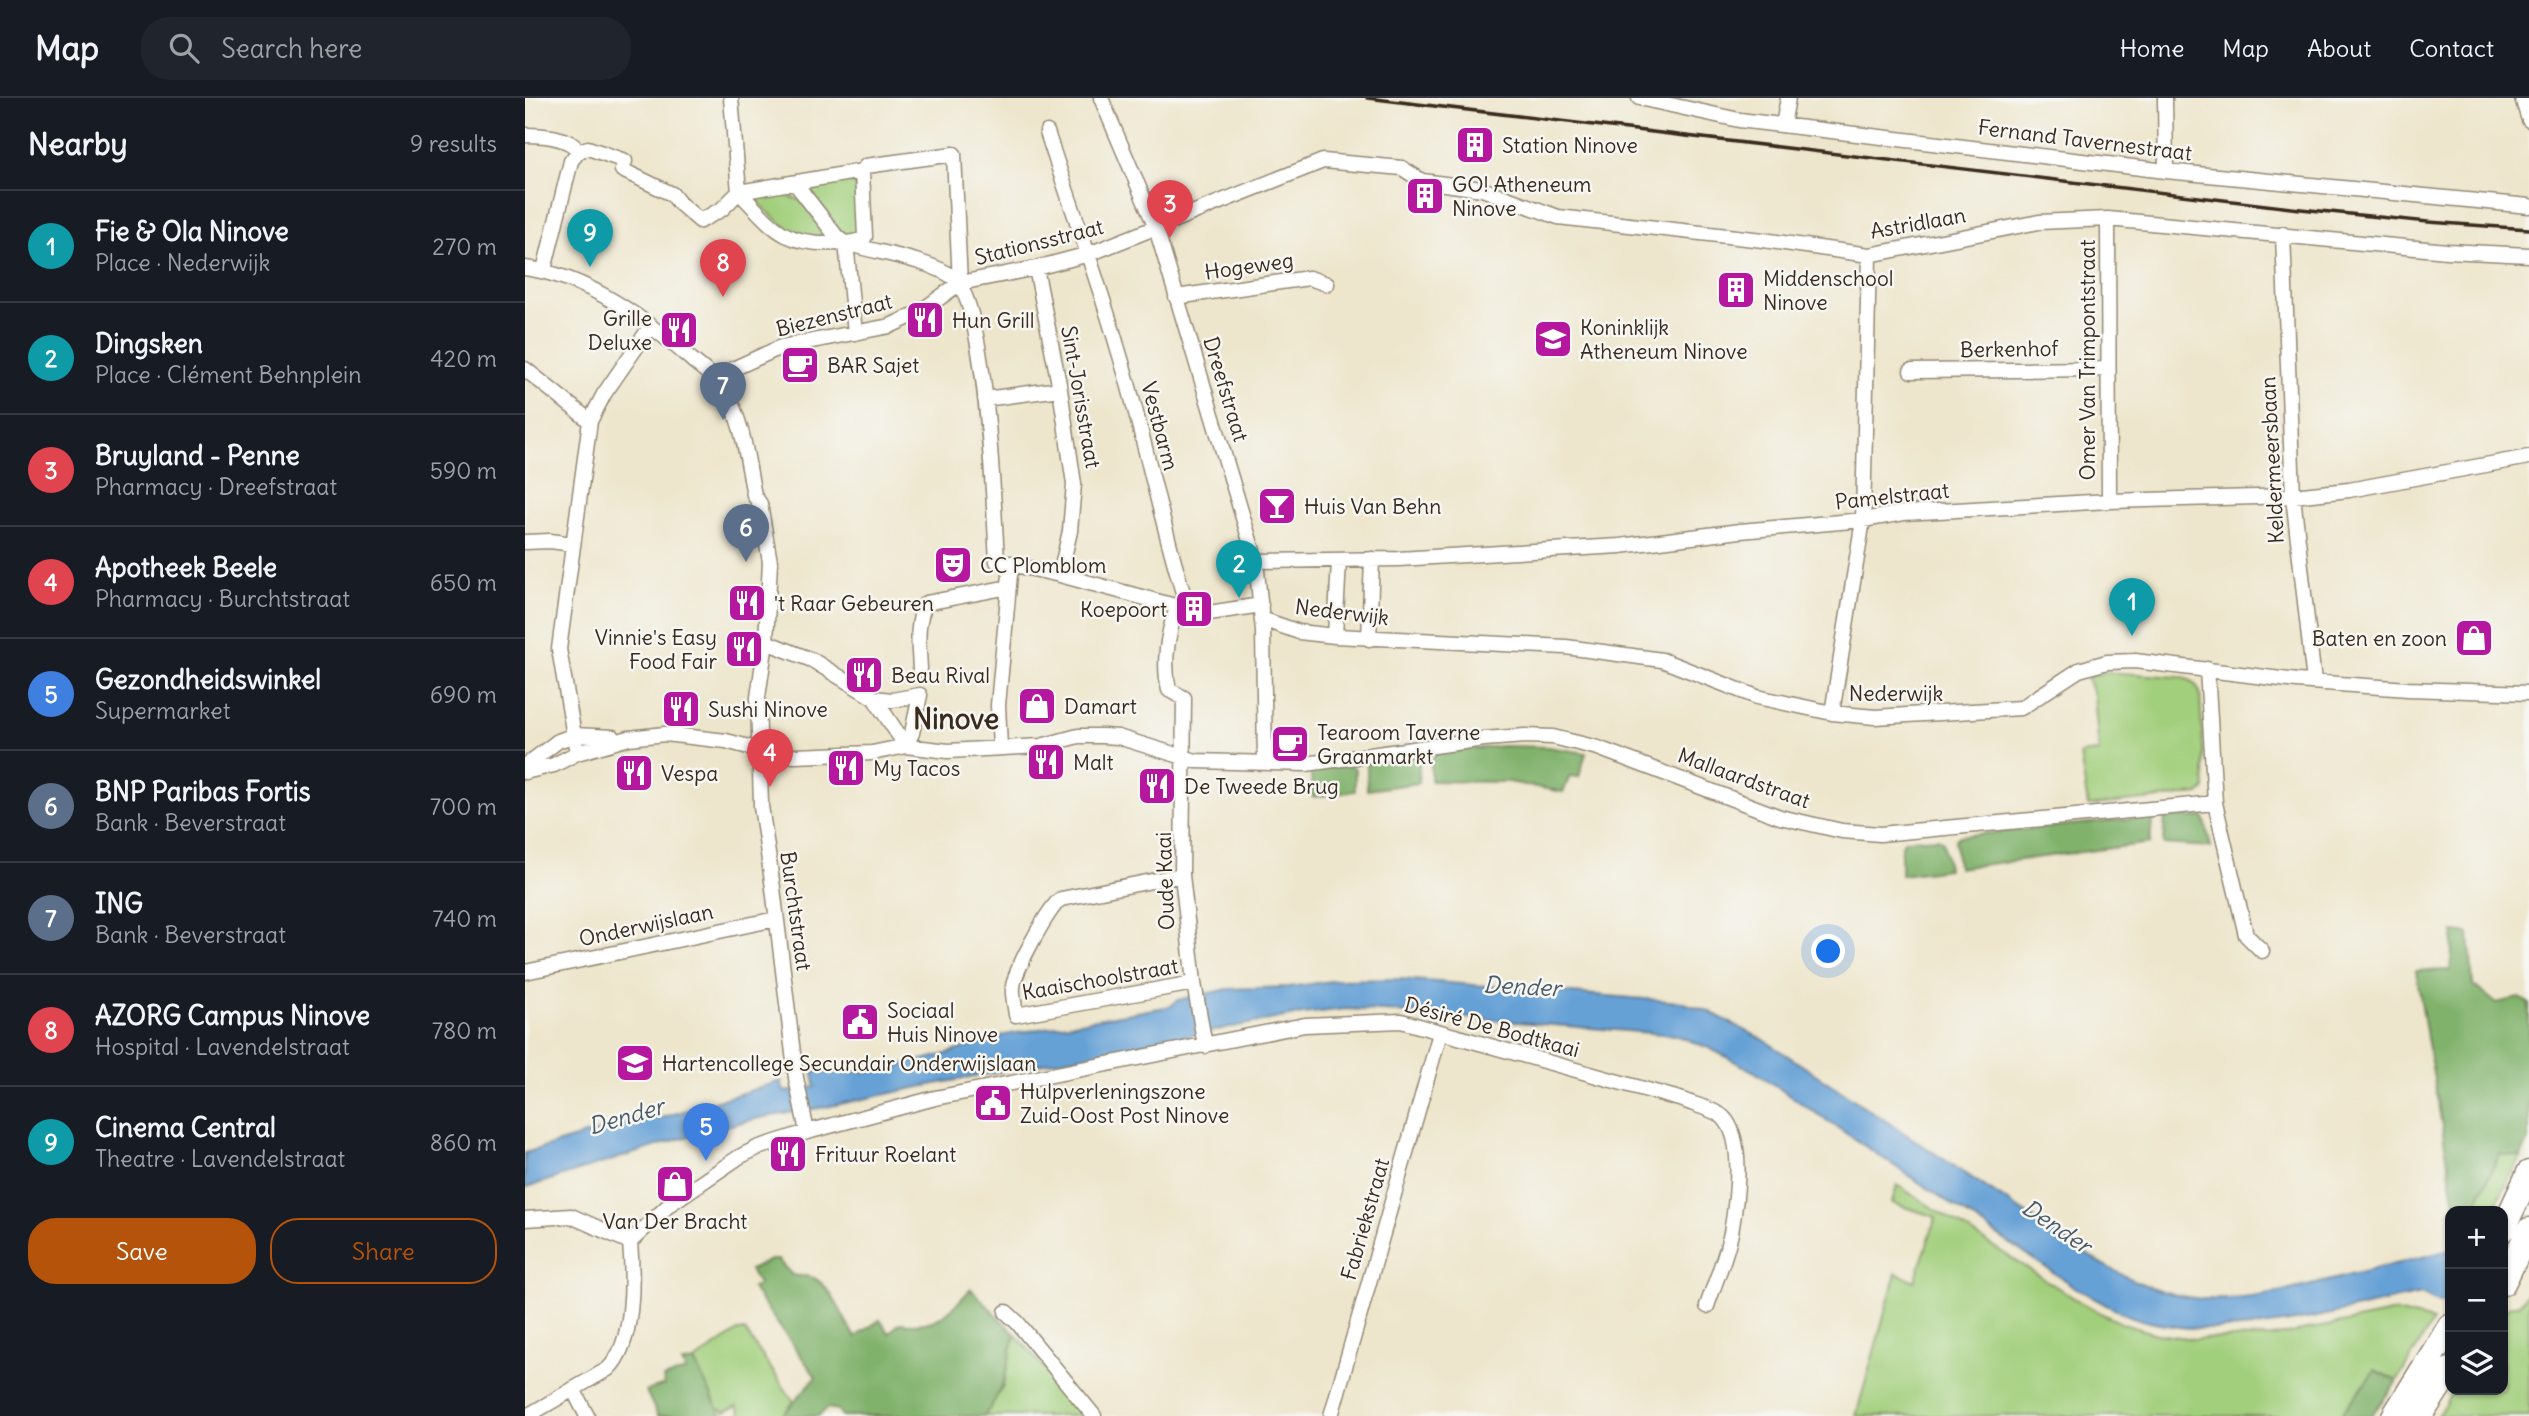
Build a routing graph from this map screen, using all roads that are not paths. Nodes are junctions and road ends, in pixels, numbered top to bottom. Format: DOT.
graph roads {
  1 [pos="731,98"];
  2 [pos="1101,98"];
  3 [pos="1639,98"];
  4 [pos="1788,98"];
  5 [pos="2165,98"];
  6 [pos="2522,98"];
  7 [pos="2529,120"];
  8 [pos="1783,125"];
  9 [pos="1047,132"];
  10 [pos="525,135"];
  11 [pos="579,151"];
  12 [pos="1323,160"];
  13 [pos="862,171"];
  14 [pos="2166,171"];
  15 [pos="795,183"];
  16 [pos="739,192"];
  17 [pos="2529,206"];
  18 [pos="2108,219"];
  19 [pos="1156,228"];
  20 [pos="2283,234"];
  21 [pos="845,243"];
  22 [pos="1089,254"];
  23 [pos="1869,254"];
  24 [pos="2529,255"];
  25 [pos="525,268"];
  26 [pos="1036,268"];
  27 [pos="544,270"];
  28 [pos="960,283"];
  29 [pos="1327,284"];
  30 [pos="1177,297"];
  31 [pos="651,326"];
  32 [pos="855,333"];
  33 [pos="525,369"];
  34 [pos="2108,369"];
  35 [pos="1910,371"];
  36 [pos="713,378"];
  37 [pos="1060,389"];
  38 [pos="985,399"];
  39 [pos="590,421"];
  40 [pos="2529,457"];
  41 [pos="2293,496"];
  42 [pos="2109,501"];
  43 [pos="1863,520"];
  44 [pos="525,542"];
  45 [pos="573,544"];
  46 [pos="1372,559"];
  47 [pos="1257,561"];
  48 [pos="1339,561"];
  49 [pos="1004,562"];
  50 [pos="1060,575"];
  51 [pos="1009,587"];
  52 [pos="1188,609"];
  53 [pos="1261,612"];
  54 [pos="1335,636"];
  55 [pos="1369,639"];
  56 [pos="766,642"];
  57 [pos="920,669"];
  58 [pos="2207,669"];
  59 [pos="2314,682"];
  60 [pos="2529,693"];
  61 [pos="874,698"];
  62 [pos="1832,713"];
  63 [pos="575,735"];
  64 [pos="629,738"];
  65 [pos="906,746"];
  66 [pos="1000,748"];
  67 [pos="758,749"];
  68 [pos="577,753"];
  69 [pos="1185,756"];
  70 [pos="1265,762"];
  71 [pos="525,766"];
  72 [pos="525,772"];
  73 [pos="2215,803"];
  74 [pos="1182,875"];
  75 [pos="776,919"];
  76 [pos="2262,951"];
  77 [pos="525,972"];
  78 [pos="1194,983"];
  79 [pos="1440,1033"];
  80 [pos="1205,1042"];
  81 [pos="804,1121"];
  82 [pos="2529,1173"];
  83 [pos="2508,1218"];
  84 [pos="525,1219"];
  85 [pos="2529,1230"];
  86 [pos="630,1242"];
  87 [pos="2508,1273"];
  88 [pos="1707,1306"];
  89 [pos="1006,1312"];
  90 [pos="2449,1332"];
  91 [pos="2443,1361"];
  92 [pos="573,1389"];
  93 [pos="527,1416"];
  94 [pos="587,1416"];
  95 [pos="1094,1416"];
  96 [pos="1331,1416"];
  97 [pos="2394,1416"];
  98 [pos="2420,1416"];
  1 -- 16 [label="street"];
  2 -- 19 [label="street, Dreefstraat"];
  3 -- 8 [label="street, Fernand Tavernestraat"];
  4 -- 8 [label="street"];
  5 -- 14 [label="street"];
  6 -- 7 [label="street"];
  8 -- 14 [label="street, Fernand Tavernestraat"];
  9 -- 22 [label="street, Vestbarm"];
  10 -- 11 [label="street"];
  11 -- 16 [label="street"];
  11 -- 27 [label="street"];
  12 -- 19 [label="street, Stationsstraat"];
  12 -- 23 [label="street, Astridlaan"];
  13 -- 15 [label="street"];
  13 -- 21 [label="street"];
  13 -- 28 [label="street"];
  14 -- 17 [label="street, Fernand Tavernestraat"];
  15 -- 16 [label="street"];
  15 -- 21 [label="street"];
  16 -- 21 [label="street"];
  18 -- 20 [label="street, Astridlaan"];
  18 -- 23 [label="street, Astridlaan"];
  18 -- 34 [label="street, Omer Van Trimpontstraat"];
  19 -- 22 [label="street, Stationsstraat"];
  19 -- 30 [label="street, Dreefstraat"];
  20 -- 24 [label="street, Astridlaan"];
  20 -- 41 [label="street, Keldermeersbaan"];
  21 -- 28 [label="street"];
  21 -- 32 [label="street"];
  22 -- 26 [label="street, Stationsstraat"];
  22 -- 52 [label="street, Vestbarm"];
  23 -- 43 [label="street"];
  25 -- 27 [label="street, Burchtstraat"];
  26 -- 28 [label="street, Stationsstraat"];
  26 -- 37 [label="street, Sint-Jorisstraat"];
  27 -- 31 [label="street, Burchtstraat"];
  28 -- 32 [label="street, Biezenstraat"];
  28 -- 38 [label="street"];
  29 -- 30 [label="street, Hogeweg"];
  30 -- 47 [label="street, Dreefstraat"];
  31 -- 36 [label="street, Burchtstraat"];
  31 -- 39 [label="street"];
  32 -- 36 [label="street, Biezenstraat"];
  33 -- 39 [label="street"];
  34 -- 35 [label="street, Berkenhof"];
  34 -- 42 [label="street, Omer Van Trimpontstraat"];
  36 -- 56 [label="street, Burchtstraat"];
  37 -- 38 [label="street"];
  37 -- 50 [label="street, Sint-Jorisstraat"];
  38 -- 49 [label="street"];
  39 -- 45 [label="street"];
  40 -- 41 [label="street, Pamelstraat"];
  41 -- 42 [label="street, Pamelstraat"];
  41 -- 59 [label="street, Keldermeersbaan"];
  42 -- 43 [label="street, Pamelstraat"];
  43 -- 46 [label="street, Pamelstraat"];
  43 -- 62 [label="street"];
  44 -- 45 [label="street"];
  45 -- 63 [label="street"];
  46 -- 48 [label="street, Pamelstraat"];
  46 -- 55 [label="street"];
  47 -- 48 [label="street, Pamelstraat"];
  47 -- 53 [label="street, Dreefstraat"];
  48 -- 54 [label="street"];
  49 -- 50 [label="street"];
  49 -- 51 [label="street"];
  50 -- 52 [label="street"];
  51 -- 57 [label="street"];
  51 -- 66 [label="street"];
  52 -- 53 [label="street"];
  52 -- 69 [label="street, Vestbarm"];
  53 -- 54 [label="street, Nederwijk"];
  53 -- 70 [label="street, Dreefstraat"];
  54 -- 55 [label="street, Nederwijk"];
  55 -- 62 [label="street, Nederwijk"];
  56 -- 61 [label="street"];
  56 -- 67 [label="street, Burchtstraat"];
  58 -- 59 [label="street, Nederwijk"];
  58 -- 62 [label="street, Nederwijk"];
  58 -- 73 [label="street"];
  59 -- 60 [label="street, Nederwijk"];
  61 -- 65 [label="street"];
  61 -- 65 [label="street"];
  63 -- 64 [label="street"];
  63 -- 68 [label="street"];
  63 -- 71 [label="street"];
  64 -- 67 [label="street, Mallaardstraat"];
  64 -- 68 [label="street"];
  65 -- 66 [label="street, Mallaardstraat"];
  65 -- 67 [label="street, Mallaardstraat"];
  66 -- 69 [label="street, Mallaardstraat"];
  67 -- 75 [label="street, Burchtstraat"];
  68 -- 72 [label="street"];
  69 -- 70 [label="street, Mallaardstraat"];
  69 -- 74 [label="street, Oude Kaai"];
  70 -- 73 [label="street, Mallaardstraat"];
  73 -- 76 [label="street"];
  74 -- 78 [label="street, Oude Kaai"];
  74 -- 78 [label="street, Kaaischoolstraat"];
  75 -- 77 [label="street, Onderwijslaan"];
  75 -- 81 [label="street, Burchtstraat"];
  78 -- 80 [label="street, Oude Kaai"];
  79 -- 80 [label="street, Désiré De Bodtkaai"];
  79 -- 88 [label="street, Désiré De Bodtkaai"];
  79 -- 96 [label="street, Fabriekstraat"];
  80 -- 81 [label="street, Désiré De Bodtkaai"];
  81 -- 86 [label="street, Désiré De Bodtkaai"];
  82 -- 83 [label="highway"];
  84 -- 86 [label="street"];
  85 -- 87 [label="highway"];
  86 -- 92 [label="street"];
  89 -- 95 [label="street"];
  90 -- 91 [label="highway"];
  91 -- 97 [label="highway"];
  91 -- 98 [label="highway"];
  92 -- 93 [label="street"];
  92 -- 94 [label="street"];
}
